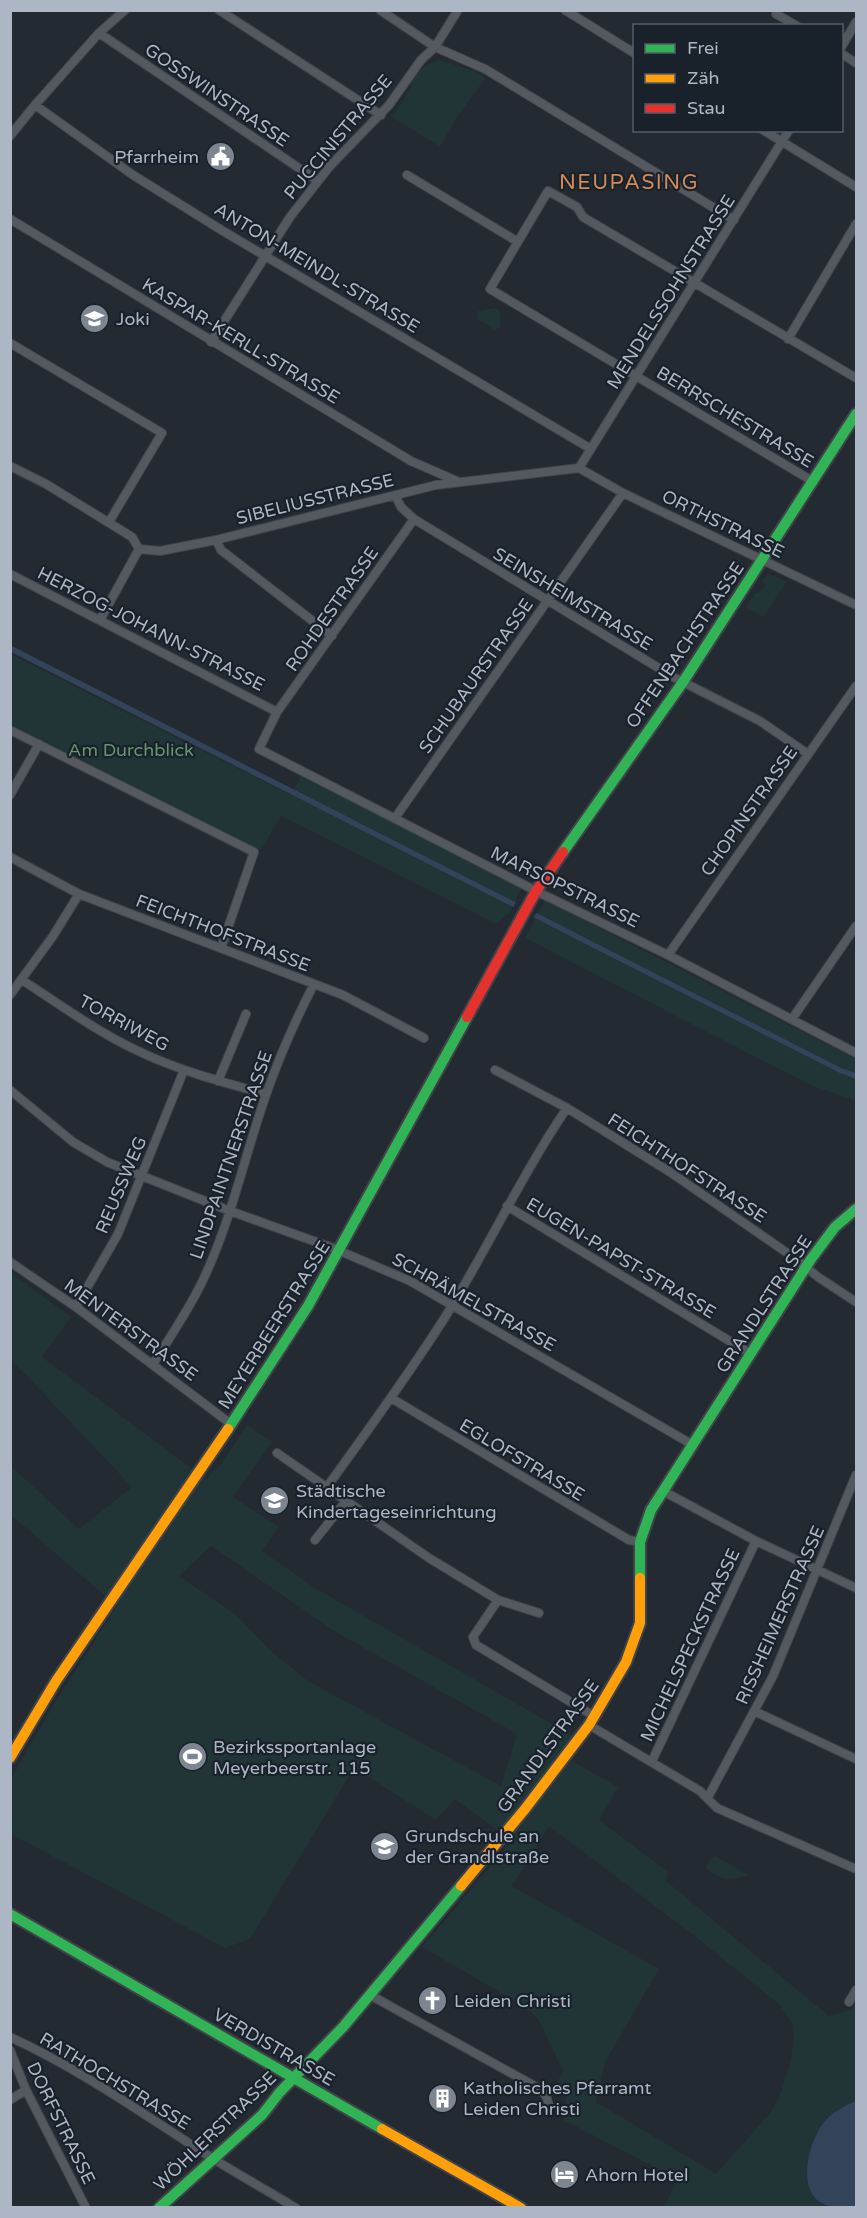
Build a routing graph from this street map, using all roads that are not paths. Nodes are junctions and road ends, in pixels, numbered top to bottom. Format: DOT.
graph roads {
  1 [pos="125,10"];
  2 [pos="219,10"];
  3 [pos="380,10"];
  4 [pos="458,10"];
  5 [pos="565,10"];
  6 [pos="776,14"];
  7 [pos="856,22"];
  8 [pos="794,24"];
  9 [pos="99,33"];
  10 [pos="843,44"];
  11 [pos="435,47"];
  12 [pos="633,52"];
  13 [pos="843,55"];
  14 [pos="856,63"];
  15 [pos="35,105"];
  16 [pos="381,115"];
  17 [pos="766,132"];
  18 [pos="788,132"];
  19 [pos="10,136"];
  20 [pos="782,142"];
  21 [pos="407,175"];
  22 [pos="318,181"];
  23 [pos="856,187"];
  24 [pos="10,219"];
  25 [pos="734,220"];
  26 [pos="856,224"];
  27 [pos="518,242"];
  28 [pos="266,254"];
  29 [pos="695,283"];
  30 [pos="788,339"];
  31 [pos="212,342"];
  32 [pos="10,343"];
  33 [pos="636,376"];
  34 [pos="856,378"];
  35 [pos="856,414"];
  36 [pos="591,449"];
  37 [pos="10,465"];
  38 [pos="579,468"];
  39 [pos="459,482"];
  40 [pos="814,482"];
  41 [pos="623,493"];
  42 [pos="395,495"];
  43 [pos="414,519"];
  44 [pos="109,522"];
  45 [pos="216,540"];
  46 [pos="139,549"];
  47 [pos="762,560"];
  48 [pos="10,574"];
  49 [pos="546,602"];
  50 [pos="856,605"];
  51 [pos="100,620"];
  52 [pos="332,636"];
  53 [pos="682,682"];
  54 [pos="856,686"];
  55 [pos="277,712"];
  56 [pos="10,730"];
  57 [pos="39,744"];
  58 [pos="259,750"];
  59 [pos="808,754"];
  60 [pos="10,795"];
  61 [pos="394,818"];
  62 [pos="10,857"];
  63 [pos="536,891"];
  64 [pos="80,894"];
  65 [pos="856,926"];
  66 [pos="221,948"];
  67 [pos="668,955"];
  68 [pos="22,980"];
  69 [pos="314,984"];
  70 [pos="10,995"];
  71 [pos="246,1014"];
  72 [pos="792,1019"];
  73 [pos="424,1038"];
  74 [pos="856,1053"];
  75 [pos="184,1070"];
  76 [pos="495,1070"];
  77 [pos="218,1081"];
  78 [pos="10,1090"];
  79 [pos="266,1094"];
  80 [pos="567,1108"];
  81 [pos="142,1177"];
  82 [pos="507,1206"];
  83 [pos="856,1209"];
  84 [pos="230,1211"];
  85 [pos="340,1251"];
  86 [pos="10,1262"];
  87 [pos="806,1267"];
  88 [pos="856,1302"];
  89 [pos="452,1304"];
  90 [pos="76,1307"];
  91 [pos="751,1354"];
  92 [pos="153,1364"];
  93 [pos="391,1398"];
  94 [pos="231,1424"];
  95 [pos="693,1445"];
  96 [pos="277,1453"];
  97 [pos="856,1475"];
  98 [pos="327,1487"];
  99 [pos="663,1491"];
  100 [pos="346,1501"];
  101 [pos="315,1540"];
  102 [pos="756,1541"];
  103 [pos="640,1542"];
  104 [pos="818,1569"];
  105 [pos="856,1588"];
  106 [pos="498,1600"];
  107 [pos="539,1613"];
  108 [pos="754,1712"];
  109 [pos="592,1720"];
  110 [pos="10,1758"];
  111 [pos="856,1759"];
  112 [pos="652,1761"];
  113 [pos="708,1797"];
  114 [pos="856,1869"];
  115 [pos="10,1914"];
  116 [pos="856,1990"];
  117 [pos="370,1995"];
  118 [pos="849,2002"];
  119 [pos="10,2037"];
  120 [pos="10,2050"];
  121 [pos="294,2079"];
  122 [pos="26,2090"];
  123 [pos="10,2100"];
  124 [pos="549,2105"];
  125 [pos="214,2159"];
  126 [pos="86,2208"];
  127 [pos="159,2208"];
  128 [pos="296,2208"];
  129 [pos="521,2208"];
  1 -- 9 [label="street"];
  2 -- 16 [label="street"];
  3 -- 11 [label="street"];
  4 -- 11 [label="street, PUCCINISTRASSE"];
  5 -- 12 [label="street"];
  6 -- 8 [label="street"];
  7 -- 10 [label="street"];
  9 -- 15 [label="street"];
  9 -- 22 [label="street, GOSSWINSTRASSE"];
  11 -- 16 [label="street, PUCCINISTRASSE"];
  11 -- 25 [label="street"];
  13 -- 14 [label="street"];
  15 -- 19 [label="street"];
  15 -- 28 [label="street, ANTON-MEINDL-STRASSE"];
  16 -- 22 [label="street, PUCCINISTRASSE"];
  17 -- 20 [label="street"];
  18 -- 20 [label="street, MENDELSSOHNSTRASSE"];
  20 -- 23 [label="street"];
  20 -- 25 [label="street, MENDELSSOHNSTRASSE"];
  21 -- 27 [label="street"];
  22 -- 28 [label="street, PUCCINISTRASSE"];
  24 -- 31 [label="street, KASPAR-KERLL-STRASSE"];
  25 -- 29 [label="street, MENDELSSOHNSTRASSE"];
  26 -- 30 [label="street"];
  27 -- 29 [label="street"];
  27 -- 33 [label="street, BERRSCHESTRASSE"];
  28 -- 31 [label="street, PUCCINISTRASSE"];
  28 -- 36 [label="street, ANTON-MEINDL-STRASSE"];
  29 -- 30 [label="street"];
  29 -- 33 [label="street, MENDELSSOHNSTRASSE"];
  30 -- 34 [label="street"];
  31 -- 39 [label="street, KASPAR-KERLL-STRASSE"];
  32 -- 44 [label="street"];
  33 -- 36 [label="street, MENDELSSOHNSTRASSE"];
  33 -- 40 [label="street, BERRSCHESTRASSE"];
  35 -- 40 [label="street, OFFENBACHSTRASSE"];
  36 -- 38 [label="street, MENDELSSOHNSTRASSE"];
  37 -- 44 [label="street"];
  38 -- 39 [label="street, SIBELIUSSTRASSE"];
  38 -- 41 [label="street, ORTHSTRASSE"];
  39 -- 42 [label="street, SIBELIUSSTRASSE"];
  40 -- 47 [label="street, OFFENBACHSTRASSE"];
  41 -- 47 [label="street, ORTHSTRASSE"];
  41 -- 49 [label="street, SCHUBAURSTRASSE"];
  42 -- 43 [label="street, SEINSHEIMSTRASSE"];
  42 -- 45 [label="street, SIBELIUSSTRASSE"];
  43 -- 49 [label="street, SEINSHEIMSTRASSE"];
  43 -- 52 [label="street, ROHDESTRASSE"];
  44 -- 46 [label="street"];
  45 -- 46 [label="street, SIBELIUSSTRASSE"];
  45 -- 52 [label="street"];
  46 -- 51 [label="street"];
  47 -- 50 [label="street, ORTHSTRASSE"];
  47 -- 53 [label="street, OFFENBACHSTRASSE"];
  48 -- 51 [label="street, HERZOG-JOHANN-STRASSE"];
  49 -- 53 [label="street, SEINSHEIMSTRASSE"];
  49 -- 61 [label="street, SCHUBAURSTRASSE"];
  51 -- 55 [label="street, HERZOG-JOHANN-STRASSE"];
  52 -- 55 [label="street, ROHDESTRASSE"];
  53 -- 59 [label="street, SEINSHEIMSTRASSE"];
  53 -- 63 [label="street, OFFENBACHSTRASSE"];
  54 -- 59 [label="street, CHOPINSTRASSE"];
  55 -- 58 [label="street, ROHDESTRASSE"];
  56 -- 57 [label="street"];
  57 -- 60 [label="street"];
  57 -- 66 [label="street"];
  58 -- 61 [label="street, MARSOPSTRASSE"];
  59 -- 67 [label="street, CHOPINSTRASSE"];
  61 -- 63 [label="street, MARSOPSTRASSE"];
  62 -- 64 [label="street, FEICHTHOFSTRASSE"];
  63 -- 67 [label="street, MARSOPSTRASSE"];
  63 -- 85 [label="street, MEYERBEERSTRASSE"];
  64 -- 66 [label="street, FEICHTHOFSTRASSE"];
  64 -- 68 [label="street"];
  65 -- 72 [label="street"];
  66 -- 69 [label="street, FEICHTHOFSTRASSE"];
  67 -- 72 [label="street, MARSOPSTRASSE"];
  68 -- 70 [label="street"];
  68 -- 75 [label="street, TORRIWEG"];
  69 -- 73 [label="street, FEICHTHOFSTRASSE"];
  69 -- 79 [label="street, LINDPAINTNERSTRASSE"];
  71 -- 77 [label="street"];
  72 -- 74 [label="street, MARSOPSTRASSE"];
  75 -- 77 [label="street, TORRIWEG"];
  75 -- 81 [label="street, REUSSWEG"];
  76 -- 80 [label="street, FEICHTHOFSTRASSE"];
  77 -- 79 [label="street, TORRIWEG"];
  78 -- 81 [label="street, SCHRÄMELSTRASSE"];
  79 -- 84 [label="street, LINDPAINTNERSTRASSE"];
  80 -- 82 [label="street"];
  80 -- 87 [label="street, FEICHTHOFSTRASSE"];
  81 -- 84 [label="street, SCHRÄMELSTRASSE"];
  81 -- 90 [label="street, REUSSWEG"];
  82 -- 89 [label="street"];
  82 -- 91 [label="street, EUGEN-PAPST-STRASSE"];
  83 -- 87 [label="street, GRANDLSTRASSE"];
  84 -- 85 [label="street, SCHRÄMELSTRASSE"];
  84 -- 92 [label="street, LINDPAINTNERSTRASSE"];
  85 -- 89 [label="street, SCHRÄMELSTRASSE"];
  85 -- 94 [label="street, MEYERBEERSTRASSE"];
  86 -- 90 [label="street, MENTERSTRASSE"];
  87 -- 88 [label="street, FEICHTHOFSTRASSE"];
  87 -- 91 [label="street, GRANDLSTRASSE"];
  89 -- 93 [label="street"];
  89 -- 95 [label="street, SCHRÄMELSTRASSE"];
  90 -- 92 [label="street, MENTERSTRASSE"];
  91 -- 95 [label="street, GRANDLSTRASSE"];
  92 -- 94 [label="street, MENTERSTRASSE"];
  93 -- 98 [label="street"];
  93 -- 103 [label="street, EGLOFSTRASSE"];
  94 -- 110 [label="street, MEYERBEERSTRASSE"];
  95 -- 99 [label="street, GRANDLSTRASSE"];
  96 -- 98 [label="street"];
  97 -- 104 [label="street, RISSHEIMERSTRASSE"];
  98 -- 100 [label="street"];
  99 -- 102 [label="street"];
  99 -- 103 [label="street, GRANDLSTRASSE"];
  100 -- 101 [label="street"];
  100 -- 106 [label="street"];
  102 -- 104 [label="street"];
  102 -- 112 [label="street, MICHELSPECKSTRASSE"];
  103 -- 109 [label="street, GRANDLSTRASSE"];
  104 -- 105 [label="street"];
  104 -- 108 [label="street, RISSHEIMERSTRASSE"];
  106 -- 107 [label="street"];
  106 -- 109 [label="street"];
  108 -- 111 [label="street"];
  108 -- 113 [label="street, RISSHEIMERSTRASSE"];
  109 -- 112 [label="street"];
  109 -- 117 [label="street, GRANDLSTRASSE"];
  112 -- 113 [label="street"];
  113 -- 114 [label="street"];
  115 -- 121 [label="street, VERDISTRASSE"];
  116 -- 118 [label="street"];
  117 -- 121 [label="street, GRANDLSTRASSE"];
  117 -- 124 [label="street"];
  119 -- 125 [label="street, RATHOCHSTRASSE"];
  120 -- 122 [label="street, DORFSTRASSE"];
  121 -- 125 [label="street, WÖHLERSTRASSE"];
  121 -- 129 [label="street, VERDISTRASSE"];
  122 -- 123 [label="street"];
  122 -- 126 [label="street, DORFSTRASSE"];
  125 -- 127 [label="street, WÖHLERSTRASSE"];
  125 -- 128 [label="street, RATHOCHSTRASSE"];
}
